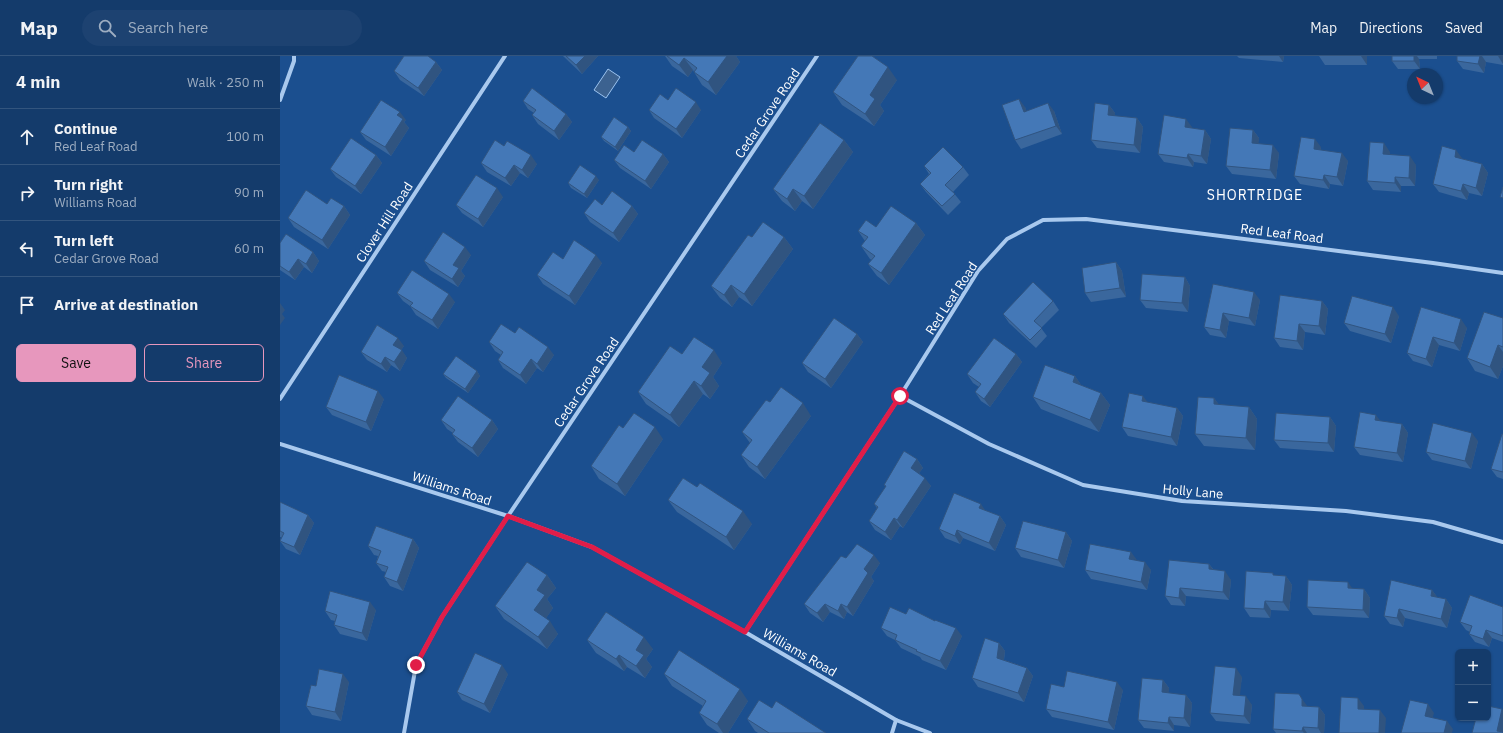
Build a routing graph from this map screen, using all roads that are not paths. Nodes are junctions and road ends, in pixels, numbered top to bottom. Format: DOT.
graph roads {
  1 [pos="294,56"];
  2 [pos="504,56"];
  3 [pos="817,56"];
  4 [pos="280,100"];
  5 [pos="1503,273"];
  6 [pos="900,396"];
  7 [pos="280,400"];
  8 [pos="280,444"];
  9 [pos="508,516"];
  10 [pos="1503,542"];
  11 [pos="745,632"];
  12 [pos="896,720"];
  13 [pos="404,733"];
  14 [pos="892,733"];
  15 [pos="930,733"];
  1 -- 4 [label="street"];
  2 -- 7 [label="street, Clover Hill Road"];
  3 -- 9 [label="street, Cedar Grove Road"];
  5 -- 6 [label="street, Red Leaf Road"];
  6 -- 10 [label="street, Holly Lane"];
  6 -- 11 [label="street, Red Leaf Road"];
  8 -- 9 [label="street, Williams Road"];
  9 -- 11 [label="street, Williams Road"];
  9 -- 13 [label="street, Cedar Grove Road"];
  11 -- 12 [label="street, Williams Road"];
  12 -- 14 [label="street"];
  12 -- 15 [label="street, Williams Road"];
}
